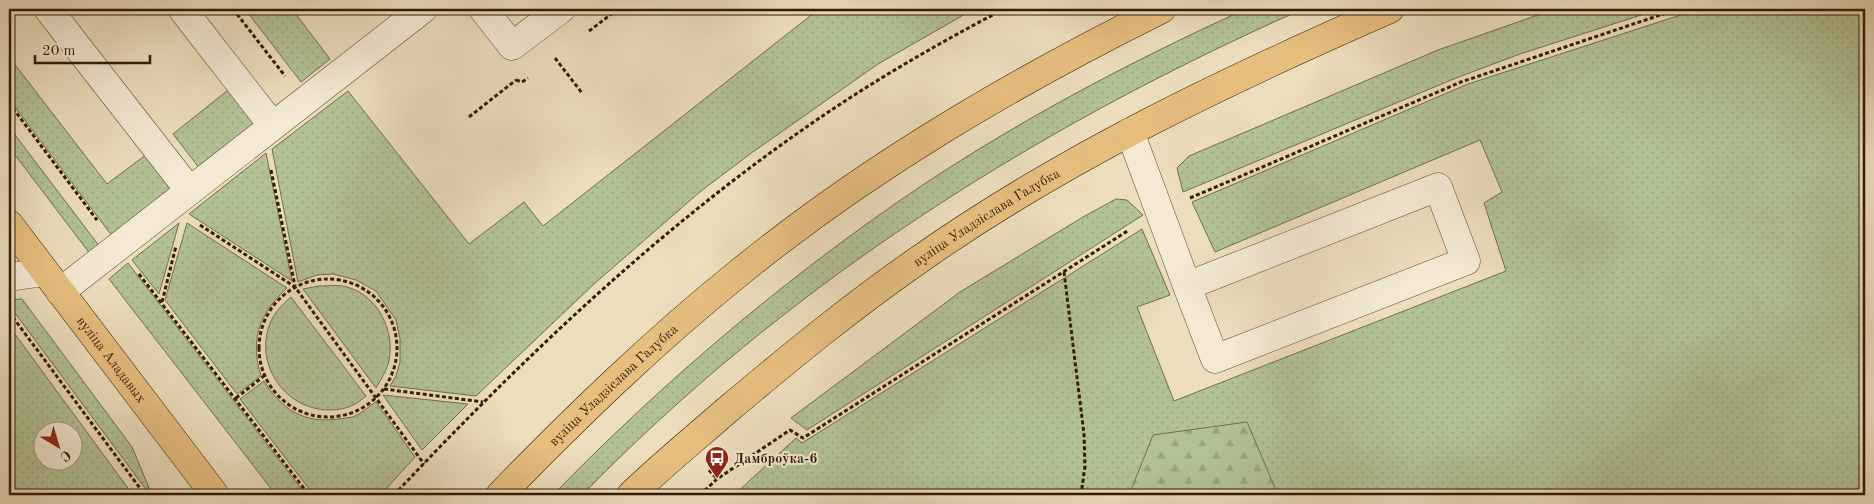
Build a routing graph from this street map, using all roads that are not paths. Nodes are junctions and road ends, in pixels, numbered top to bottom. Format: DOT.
graph roads {
  1 [pos="48,9"];
  2 [pos="182,9"];
  3 [pos="423,9"];
  4 [pos="483,9"];
  5 [pos="561,9"];
  6 [pos="1162,9"];
  7 [pos="1390,9"];
  8 [pos="272,126"];
  9 [pos="1130,132"];
  10 [pos="189,190"];
  11 [pos="9,224"];
  12 [pos="9,277"];
  13 [pos="52,282"];
  14 [pos="1187,286"];
  15 [pos="215,495"];
  16 [pos="500,495"];
  17 [pos="631,495"];
  1 -- 10 [label="lane"];
  2 -- 8 [label="lane"];
  3 -- 8 [label="lane"];
  4 -- 5 [label="lane"];
  6 -- 16 [label="main road, вуліца Уладзіслава Галубка"];
  7 -- 9 [label="main road, вуліца Уладзіслава Галубка"];
  8 -- 10 [label="lane"];
  9 -- 14 [label="lane"];
  9 -- 17 [label="main road, вуліца Уладзіслава Галубка"];
  10 -- 13 [label="lane"];
  11 -- 13 [label="main road, вуліца Аладавых"];
  12 -- 13 [label="lane"];
  13 -- 15 [label="main road, вуліца Аладавых"];
  14 -- 14 [label="lane"];
}
